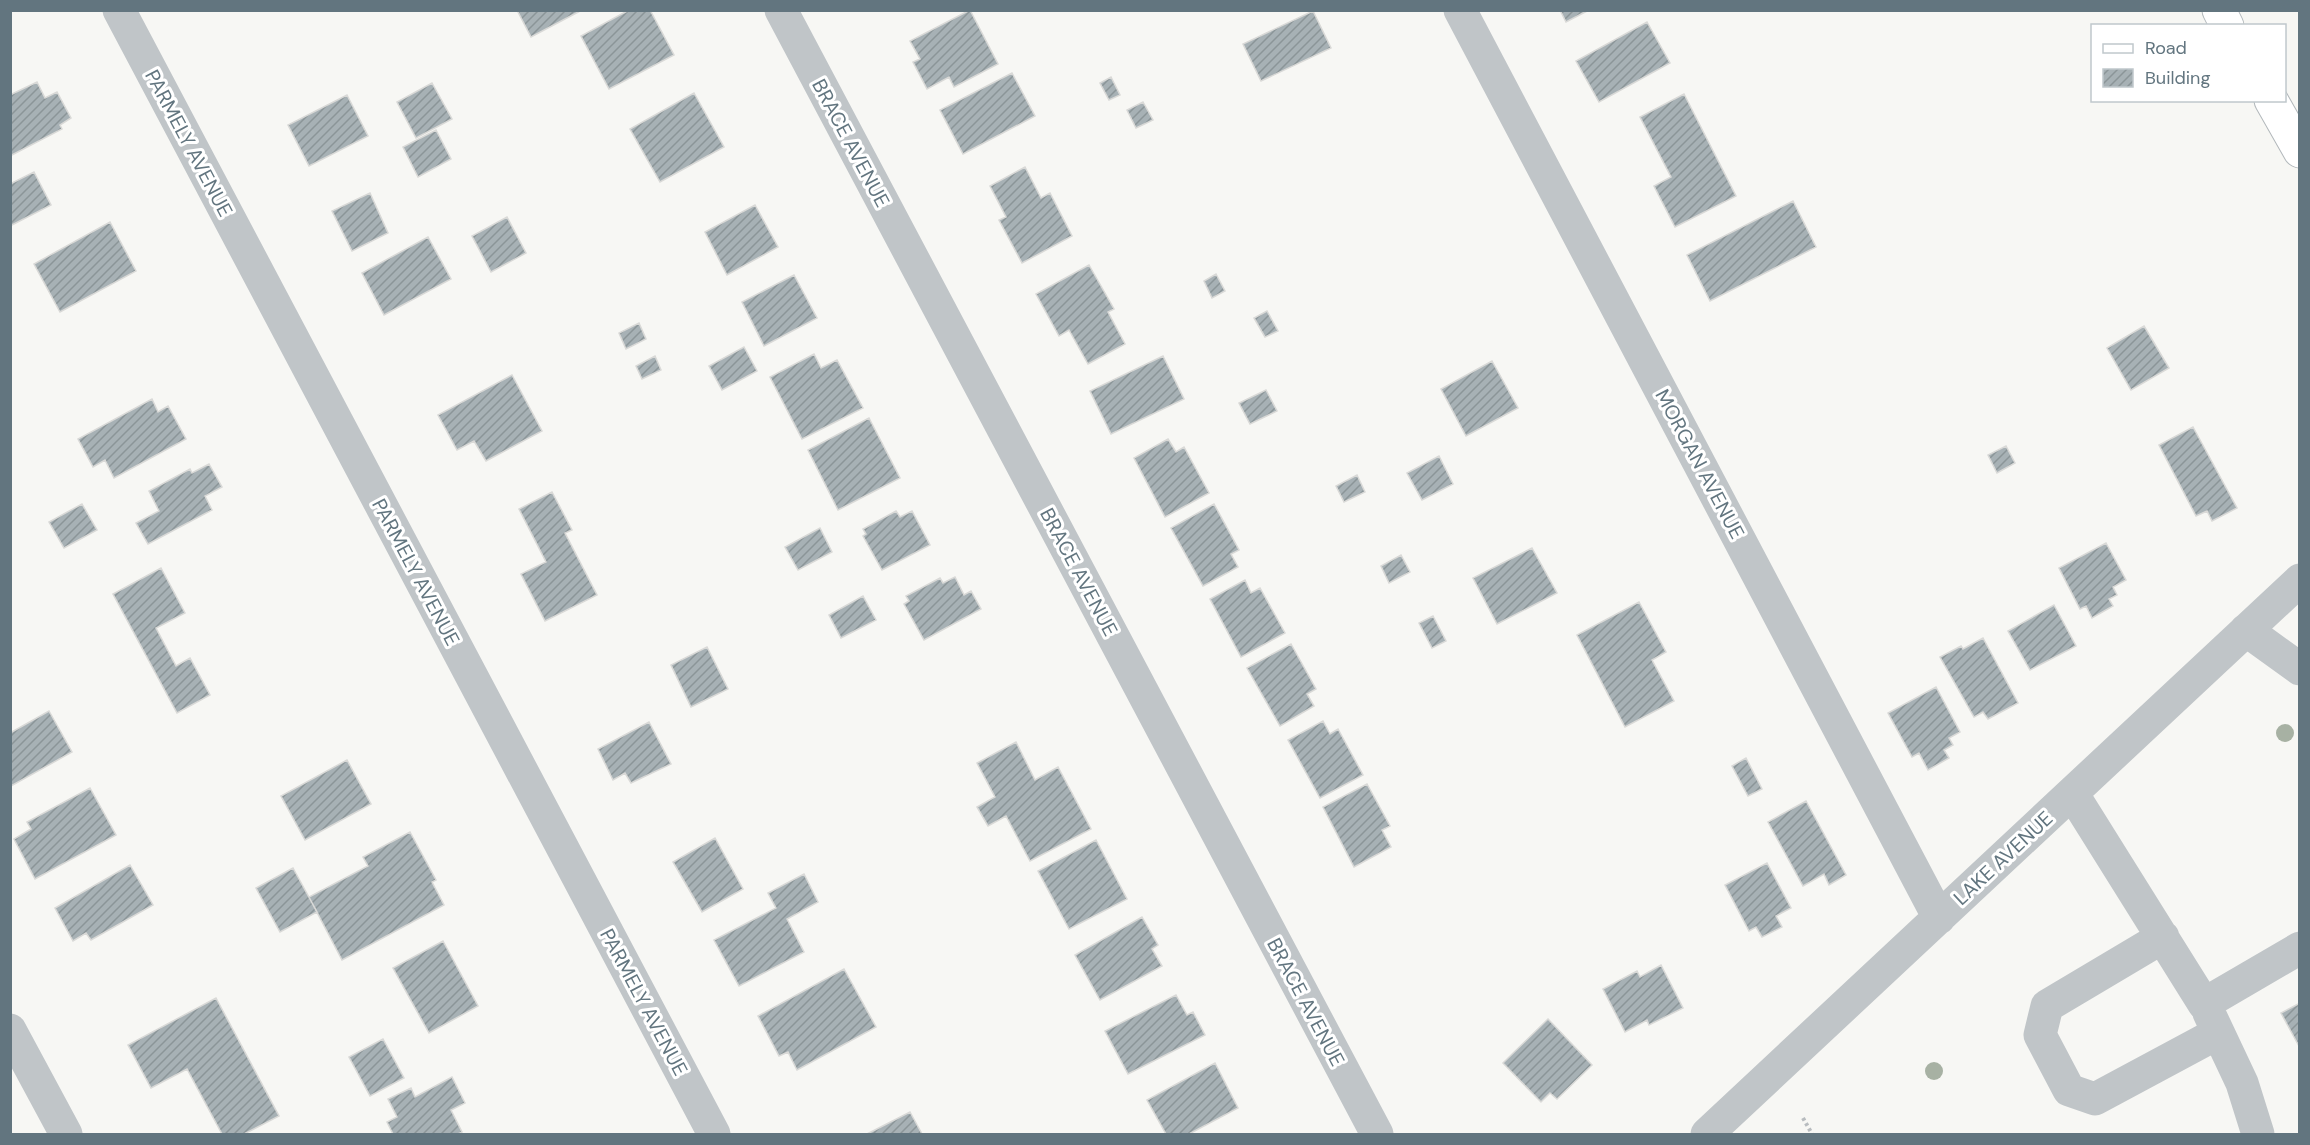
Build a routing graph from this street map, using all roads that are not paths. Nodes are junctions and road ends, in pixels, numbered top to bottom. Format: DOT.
graph roads {
  1 [pos="118,10"];
  2 [pos="781,10"];
  3 [pos="1460,10"];
  4 [pos="2218,10"];
  5 [pos="2226,24"];
  6 [pos="2272,102"];
  7 [pos="2300,151"];
  8 [pos="2300,580"];
  9 [pos="2246,630"];
  10 [pos="2300,669"];
  11 [pos="2072,793"];
  12 [pos="1940,918"];
  13 [pos="2163,937"];
  14 [pos="2300,948"];
  15 [pos="2204,1004"];
  16 [pos="10,1030"];
  17 [pos="2218,1033"];
  18 [pos="66,1134"];
  19 [pos="714,1134"];
  20 [pos="1377,1134"];
  21 [pos="1707,1134"];
  22 [pos="2258,1134"];
  1 -- 19 [label="street, PARMELY AVENUE"];
  2 -- 20 [label="street, BRACE AVENUE"];
  3 -- 12 [label="street, MORGAN AVENUE"];
  4 -- 5 [label="main road"];
  6 -- 7 [label="main road"];
  8 -- 9 [label="street, LAKE AVENUE"];
  9 -- 10 [label="street"];
  9 -- 11 [label="street, LAKE AVENUE"];
  11 -- 12 [label="street, LAKE AVENUE"];
  11 -- 13 [label="street"];
  12 -- 21 [label="street, LAKE AVENUE"];
  13 -- 15 [label="street"];
  13 -- 17 [label="street"];
  14 -- 15 [label="street"];
  15 -- 17 [label="street"];
  16 -- 18 [label="street"];
  17 -- 22 [label="street"];
}
